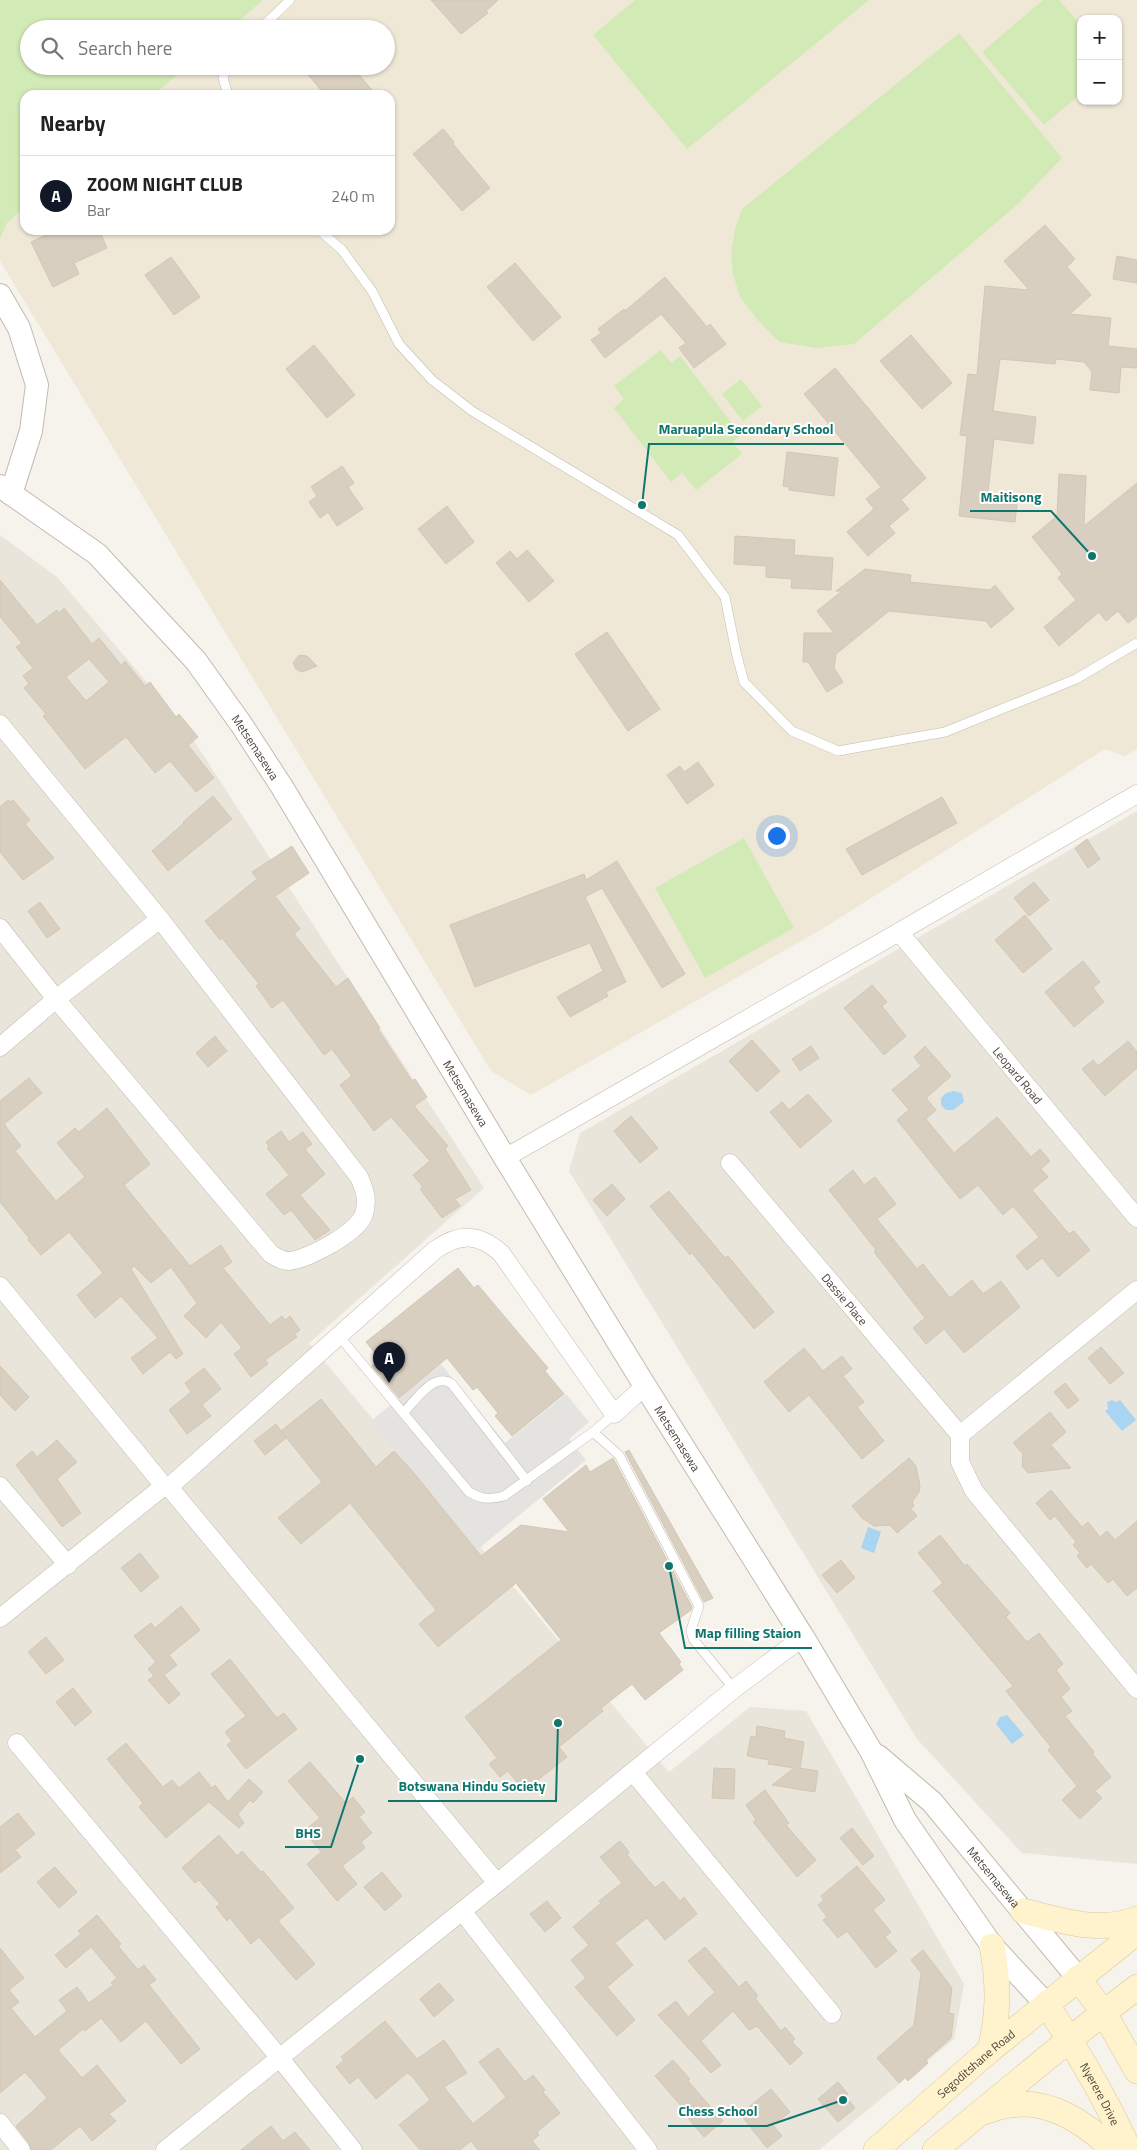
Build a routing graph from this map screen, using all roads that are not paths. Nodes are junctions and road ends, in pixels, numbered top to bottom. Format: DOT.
graph roads {
  1 [pos="290,0"];
  2 [pos="269,20"];
  3 [pos="224,75"];
  4 [pos="227,90"];
  5 [pos="325,235"];
  6 [pos="0,295"];
  7 [pos="5,490"];
  8 [pos="1137,643"];
  9 [pos="0,724"];
  10 [pos="1137,794"];
  11 [pos="160,919"];
  12 [pos="0,928"];
  13 [pos="899,932"];
  14 [pos="56,1000"];
  15 [pos="0,1047"];
  16 [pos="505,1158"];
  17 [pos="730,1163"];
  18 [pos="1137,1218"];
  19 [pos="0,1286"];
  20 [pos="1137,1290"];
  21 [pos="339,1336"];
  22 [pos="644,1386"];
  23 [pos="404,1412"];
  24 [pos="614,1414"];
  25 [pos="593,1432"];
  26 [pos="960,1435"];
  27 [pos="527,1481"];
  28 [pos="0,1486"];
  29 [pos="166,1487"];
  30 [pos="68,1565"];
  31 [pos="0,1618"];
  32 [pos="803,1637"];
  33 [pos="1137,1689"];
  34 [pos="734,1690"];
  35 [pos="17,1743"];
  36 [pos="872,1751"];
  37 [pos="633,1772"];
  38 [pos="497,1884"];
  39 [pos="462,1911"];
  40 [pos="1023,1911"];
  41 [pos="1137,1919"];
  42 [pos="1137,1932"];
  43 [pos="992,1946"];
  44 [pos="1078,1978"];
  45 [pos="1137,1987"];
  46 [pos="1046,2004"];
  47 [pos="1104,2013"];
  48 [pos="832,2014"];
  49 [pos="1070,2039"];
  50 [pos="990,2050"];
  51 [pos="279,2057"];
  52 [pos="1137,2071"];
  53 [pos="978,2114"];
  54 [pos="0,2123"];
  55 [pos="21,2150"];
  56 [pos="165,2150"];
  57 [pos="353,2150"];
  58 [pos="648,2150"];
  59 [pos="876,2150"];
  60 [pos="935,2150"];
  61 [pos="1114,2150"];
  62 [pos="1128,2150"];
  1 -- 2 [label="lane"];
  3 -- 4 [label="lane"];
  5 -- 8 [label="lane"];
  6 -- 7 [label="street"];
  7 -- 16 [label="street, Metsemasewa"];
  9 -- 11 [label="street"];
  10 -- 13 [label="street"];
  11 -- 14 [label="street"];
  11 -- 14 [label="street"];
  12 -- 14 [label="street"];
  13 -- 16 [label="street"];
  13 -- 18 [label="street, Leopard Road"];
  14 -- 15 [label="street"];
  16 -- 22 [label="street, Metsemasewa"];
  17 -- 26 [label="street, Dassie Place"];
  19 -- 29 [label="street"];
  20 -- 26 [label="street"];
  21 -- 23 [label="lane"];
  21 -- 24 [label="street"];
  21 -- 29 [label="street"];
  22 -- 24 [label="street"];
  22 -- 32 [label="street, Metsemasewa"];
  23 -- 27 [label="lane"];
  23 -- 27 [label="lane"];
  24 -- 25 [label="lane"];
  25 -- 27 [label="lane"];
  25 -- 34 [label="lane"];
  26 -- 33 [label="street"];
  28 -- 30 [label="street"];
  29 -- 30 [label="street"];
  29 -- 38 [label="street"];
  30 -- 31 [label="street"];
  32 -- 34 [label="street"];
  32 -- 36 [label="street, Metsemasewa"];
  34 -- 37 [label="street"];
  35 -- 51 [label="street"];
  36 -- 40 [label="street, Metsemasewa"];
  36 -- 43 [label="street, Metsemasewa"];
  37 -- 38 [label="street"];
  37 -- 48 [label="street"];
  38 -- 39 [label="street"];
  39 -- 51 [label="street"];
  39 -- 58 [label="street"];
  40 -- 41 [label="main road"];
  40 -- 44 [label="street, Metsemasewa"];
  42 -- 44 [label="main road, Segoditshane Road"];
  43 -- 46 [label="street, Metsemasewa"];
  43 -- 50 [label="main road"];
  44 -- 46 [label="main road, Segoditshane Road"];
  44 -- 47 [label="main road, Metsemasewa"];
  45 -- 47 [label="main road"];
  46 -- 49 [label="main road, Metsemasewa"];
  46 -- 50 [label="main road, Segoditshane Road"];
  47 -- 49 [label="main road"];
  47 -- 52 [label="main road"];
  49 -- 53 [label="main road"];
  49 -- 62 [label="main road, Nyerere Drive"];
  50 -- 59 [label="main road, Segoditshane Road"];
  51 -- 56 [label="street"];
  51 -- 57 [label="street"];
  53 -- 60 [label="main road"];
  53 -- 61 [label="main road"];
  54 -- 55 [label="street"];
}
